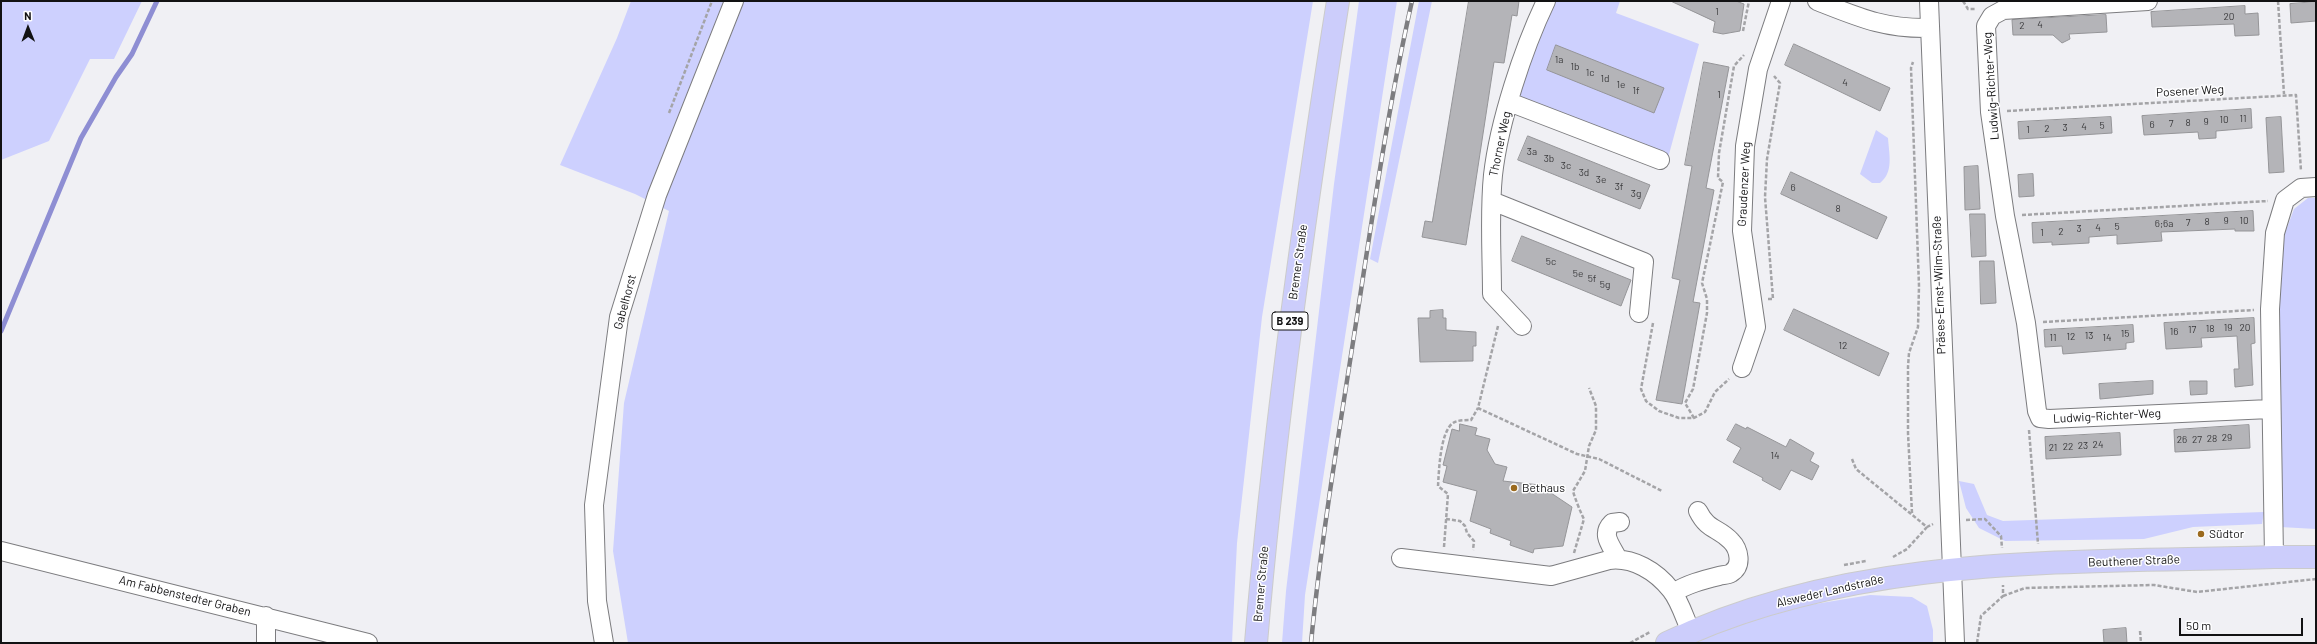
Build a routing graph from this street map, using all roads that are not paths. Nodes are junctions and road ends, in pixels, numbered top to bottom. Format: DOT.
graph roads {
  1 [pos="734,1"];
  2 [pos="1338,1"];
  3 [pos="1546,1"];
  4 [pos="1781,1"];
  5 [pos="1818,1"];
  6 [pos="1929,1"];
  7 [pos="2148,1"];
  8 [pos="1929,28"];
  9 [pos="1510,102"];
  10 [pos="1660,160"];
  11 [pos="2309,188"];
  12 [pos="1492,201"];
  13 [pos="1646,314"];
  14 [pos="1522,326"];
  15 [pos="1742,368"];
  16 [pos="2270,409"];
  17 [pos="1698,511"];
  18 [pos="1620,522"];
  19 [pos="1,551"];
  20 [pos="2274,557"];
  21 [pos="2316,557"];
  22 [pos="1401,558"];
  23 [pos="1618,559"];
  24 [pos="1952,570"];
  25 [pos="1673,593"];
  26 [pos="266,616"];
  27 [pos="1691,632"];
  28 [pos="266,643"];
  29 [pos="368,643"];
  30 [pos="604,643"];
  31 [pos="1256,643"];
  32 [pos="1668,643"];
  33 [pos="1955,643"];
  1 -- 30 [label="street, Gabelhorst"];
  2 -- 31 [label="main road, Bremer Straße / B 239"];
  3 -- 9 [label="street, Thorner Weg"];
  4 -- 15 [label="street, Graudenzer Weg"];
  5 -- 8 [label="street"];
  6 -- 8 [label="street, Präses-Ernst-Wilm-Straße"];
  7 -- 16 [label="street, Ludwig-Richter-Weg"];
  8 -- 24 [label="street, Präses-Ernst-Wilm-Straße"];
  9 -- 10 [label="street"];
  9 -- 12 [label="street, Thorner Weg"];
  11 -- 16 [label="street"];
  12 -- 13 [label="street"];
  12 -- 14 [label="street, Thorner Weg"];
  16 -- 20 [label="street"];
  17 -- 25 [label="street"];
  18 -- 23 [label="street"];
  19 -- 26 [label="street, Am Fabbenstedter Graben"];
  20 -- 21 [label="main road, Beuthener Straße"];
  20 -- 24 [label="main road, Beuthener Straße"];
  22 -- 23 [label="street"];
  23 -- 25 [label="street"];
  24 -- 27 [label="main road, Alsweder Landstraße"];
  24 -- 33 [label="street, Präses-Ernst-Wilm-Straße"];
  25 -- 27 [label="street"];
  26 -- 28 [label="street"];
  26 -- 29 [label="street, Am Fabbenstedter Graben"];
  27 -- 32 [label="main road, Alsweder Landstraße"];
}
